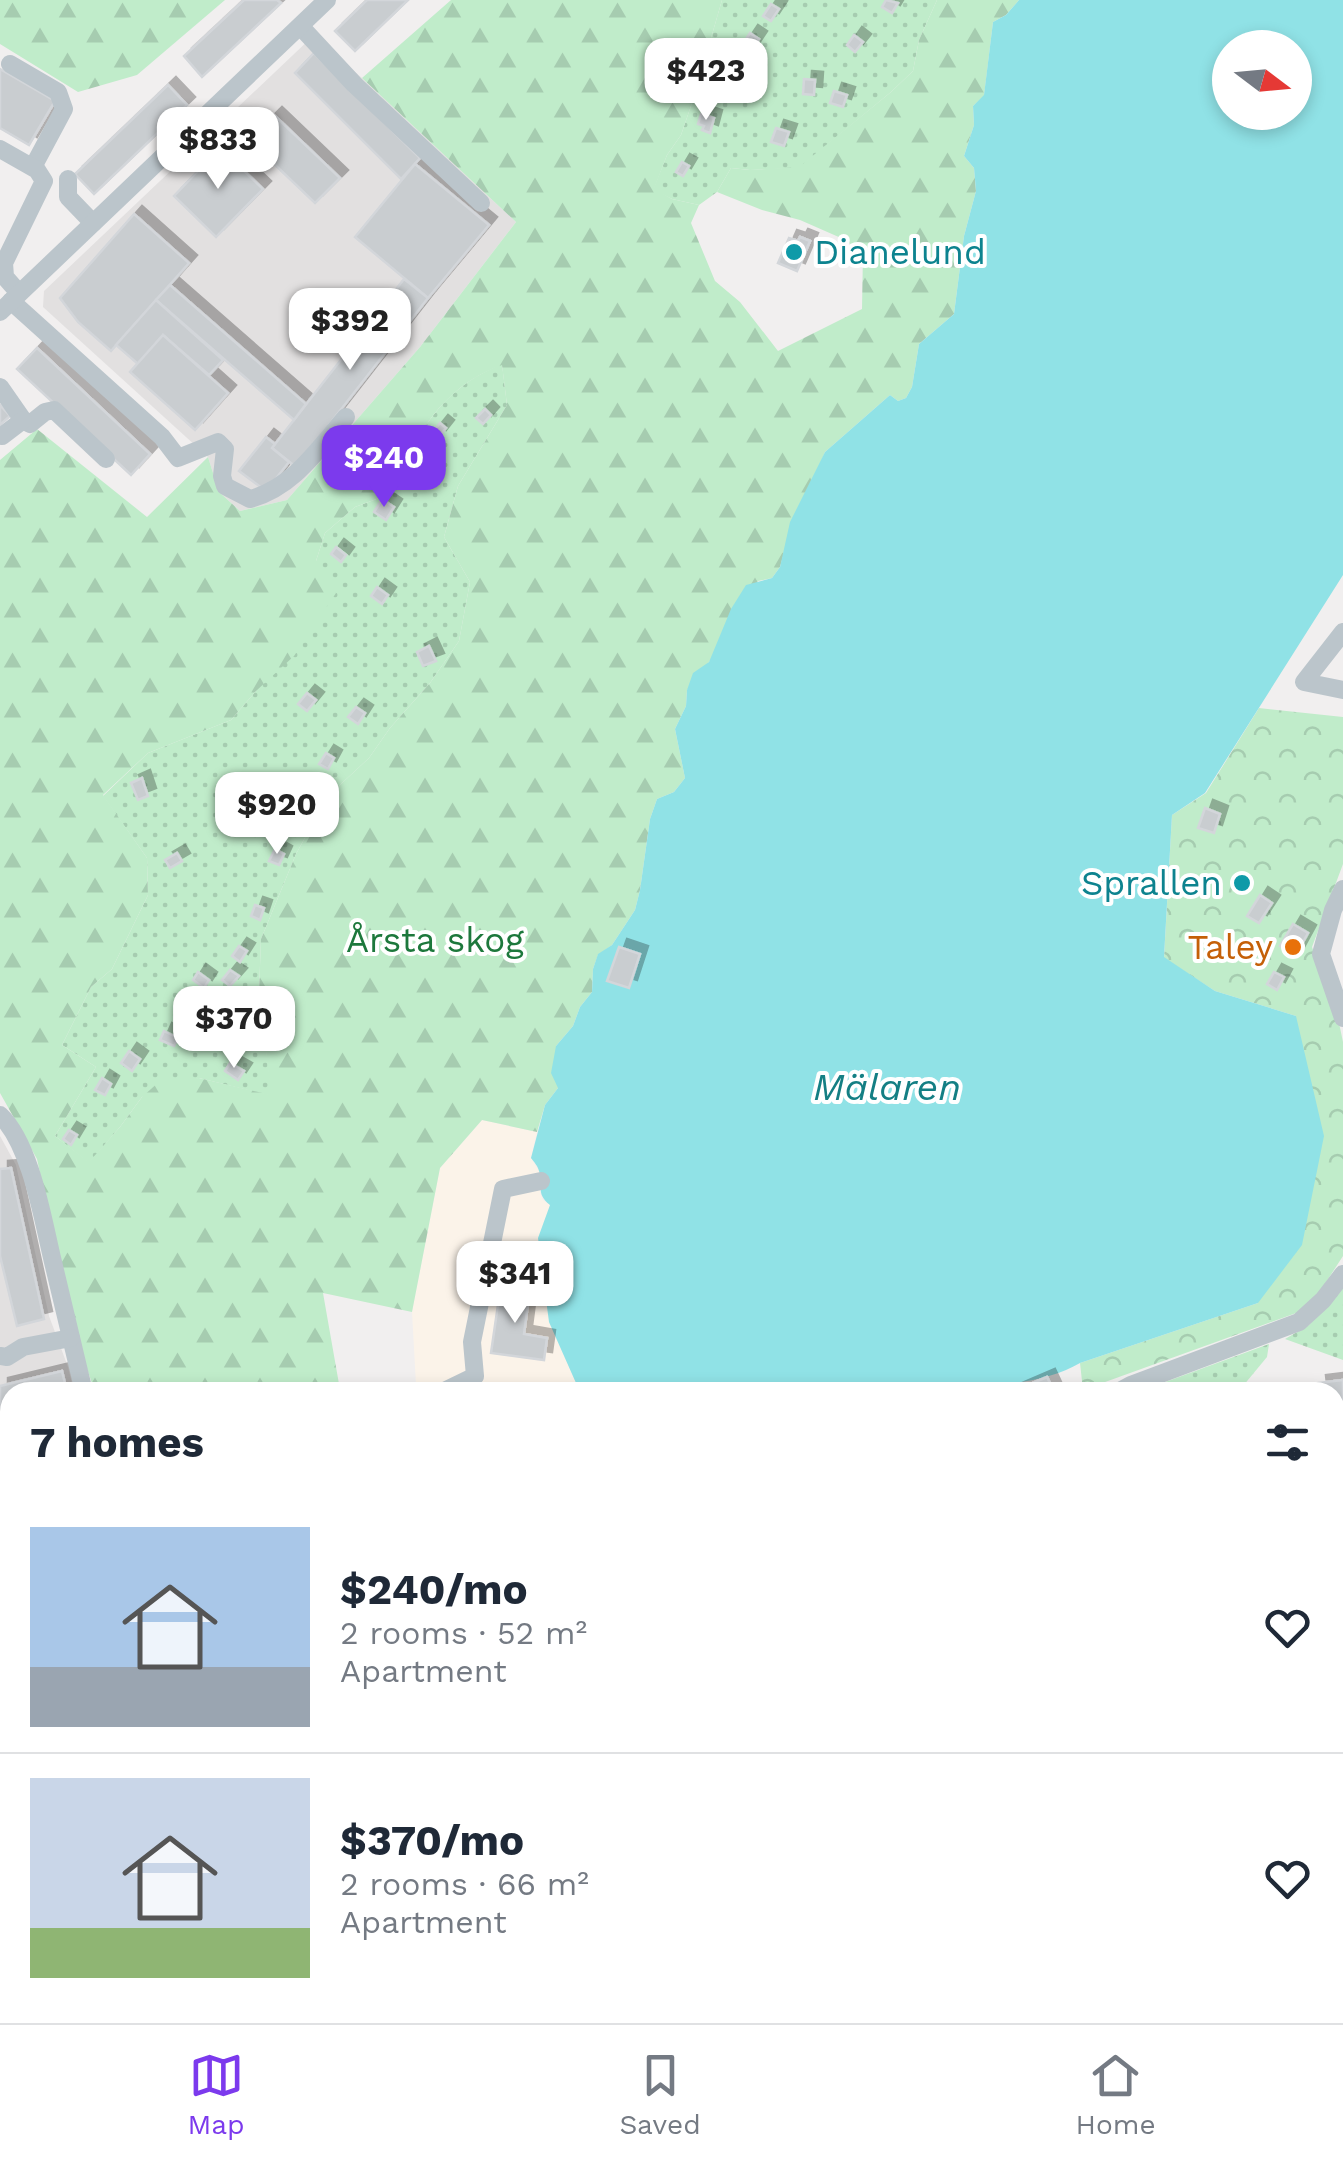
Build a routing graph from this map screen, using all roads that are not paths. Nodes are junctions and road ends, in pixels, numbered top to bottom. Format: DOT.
graph roads {
  1 [pos="328,0"];
  2 [pos="301,27"];
  3 [pos="10,64"];
  4 [pos="0,149"];
  5 [pos="33,167"];
  6 [pos="68,179"];
  7 [pos="481,204"];
  8 [pos="93,222"];
  9 [pos="10,302"];
  10 [pos="0,387"];
  11 [pos="346,416"];
  12 [pos="23,420"];
  13 [pos="2,436"];
  14 [pos="106,460"];
  15 [pos="1343,632"];
  16 [pos="1343,690"];
  17 [pos="1343,889"];
  18 [pos="1343,1018"];
  19 [pos="0,1115"];
  20 [pos="541,1181"];
  21 [pos="1343,1274"];
  22 [pos="71,1338"];
  23 [pos="0,1356"];
  24 [pos="82,1382"];
  25 [pos="463,1382"];
  26 [pos="1139,1382"];
  1 -- 2 [label="street"];
  2 -- 7 [label="street"];
  2 -- 8 [label="street"];
  3 -- 5 [label="street"];
  4 -- 5 [label="street"];
  5 -- 9 [label="street"];
  6 -- 8 [label="street"];
  8 -- 9 [label="street"];
  9 -- 11 [label="street"];
  10 -- 12 [label="street"];
  12 -- 13 [label="street"];
  12 -- 14 [label="street"];
  15 -- 16 [label="street"];
  17 -- 18 [label="street"];
  19 -- 22 [label="street"];
  20 -- 25 [label="street"];
  21 -- 26 [label="street"];
  22 -- 23 [label="street"];
  22 -- 24 [label="street"];
}
